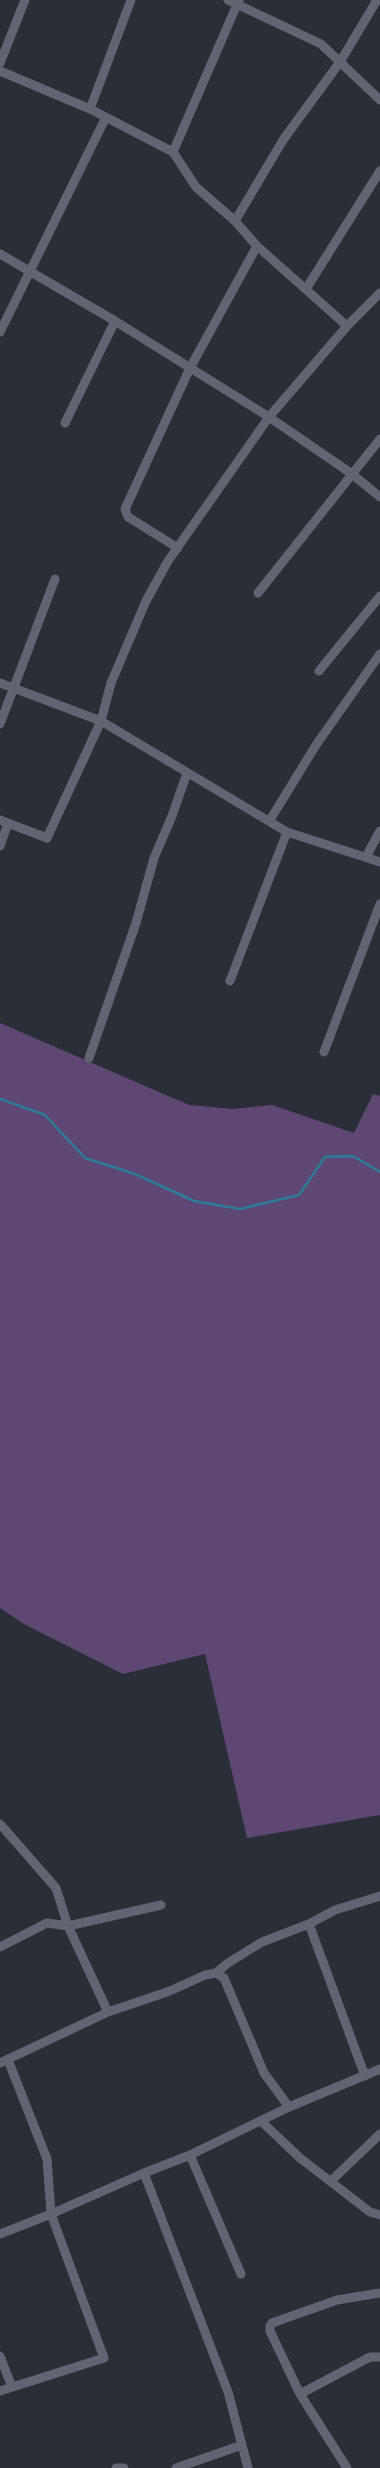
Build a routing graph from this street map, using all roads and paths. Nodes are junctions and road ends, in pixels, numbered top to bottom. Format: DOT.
graph roads {
  1 [pos="25,0"];
  2 [pos="132,0"];
  3 [pos="228,0"];
  4 [pos="377,0"];
  5 [pos="238,2"];
  6 [pos="340,62"];
  7 [pos="0,63"];
  8 [pos="0,71"];
  9 [pos="380,100"];
  10 [pos="90,109"];
  11 [pos="106,118"];
  12 [pos="173,152"];
  13 [pos="380,171"];
  14 [pos="235,221"];
  15 [pos="257,246"];
  16 [pos="0,254"];
  17 [pos="32,270"];
  18 [pos="306,289"];
  19 [pos="380,293"];
  20 [pos="115,321"];
  21 [pos="347,326"];
  22 [pos="0,332"];
  23 [pos="190,368"];
  24 [pos="269,416"];
  25 [pos="64,423"];
  26 [pos="380,439"];
  27 [pos="352,474"];
  28 [pos="380,497"];
  29 [pos="178,548"];
  30 [pos="55,579"];
  31 [pos="258,593"];
  32 [pos="380,596"];
  33 [pos="380,654"];
  34 [pos="319,671"];
  35 [pos="0,683"];
  36 [pos="12,687"];
  37 [pos="101,721"];
  38 [pos="0,724"];
  39 [pos="187,773"];
  40 [pos="270,820"];
  41 [pos="4,822"];
  42 [pos="287,832"];
  43 [pos="380,832"];
  44 [pos="0,846"];
  45 [pos="366,857"];
  46 [pos="380,862"];
  47 [pos="380,904"];
  48 [pos="230,981"];
  49 [pos="324,1052"];
  50 [pos="89,1058"];
  51 [pos="0,1824"];
  52 [pos="380,1896"];
  53 [pos="161,1905"];
  54 [pos="309,1924"];
  55 [pos="68,1926"];
  56 [pos="0,1946"];
  57 [pos="216,1973"];
  58 [pos="108,2012"];
  59 [pos="4,2062"];
  60 [pos="380,2069"];
  61 [pos="365,2076"];
  62 [pos="289,2107"];
  63 [pos="262,2122"];
  64 [pos="380,2134"];
  65 [pos="190,2155"];
  66 [pos="144,2172"];
  67 [pos="331,2181"];
  68 [pos="51,2214"];
  69 [pos="380,2215"];
  70 [pos="0,2234"];
  71 [pos="241,2274"];
  72 [pos="380,2292"];
  73 [pos="0,2356"];
  74 [pos="380,2357"];
  75 [pos="12,2387"];
  76 [pos="0,2391"];
  77 [pos="300,2394"];
  78 [pos="242,2445"];
  79 [pos="116,2468"];
  80 [pos="124,2468"];
  81 [pos="176,2468"];
  82 [pos="248,2468"];
  83 [pos="347,2468"];
  1 -- 7 [label="street"];
  2 -- 10 [label="street"];
  3 -- 5 [label="street"];
  4 -- 6 [label="street"];
  5 -- 6 [label="street"];
  5 -- 12 [label="street"];
  6 -- 9 [label="street"];
  6 -- 14 [label="street"];
  8 -- 10 [label="street"];
  10 -- 11 [label="street"];
  11 -- 12 [label="street"];
  11 -- 17 [label="street"];
  12 -- 14 [label="street"];
  13 -- 18 [label="street"];
  14 -- 15 [label="street"];
  15 -- 18 [label="street"];
  15 -- 23 [label="street"];
  16 -- 17 [label="street"];
  17 -- 20 [label="street"];
  17 -- 22 [label="street"];
  18 -- 21 [label="street"];
  19 -- 21 [label="street"];
  20 -- 23 [label="street"];
  20 -- 25 [label="street"];
  21 -- 24 [label="street"];
  23 -- 24 [label="street"];
  23 -- 29 [label="street"];
  24 -- 27 [label="street"];
  24 -- 29 [label="street"];
  26 -- 27 [label="street"];
  27 -- 28 [label="street"];
  27 -- 31 [label="street"];
  29 -- 37 [label="street"];
  30 -- 36 [label="street"];
  32 -- 34 [label="street"];
  33 -- 40 [label="street"];
  35 -- 36 [label="street"];
  36 -- 37 [label="street"];
  36 -- 38 [label="street"];
  37 -- 39 [label="street"];
  37 -- 41 [label="street"];
  39 -- 40 [label="street"];
  39 -- 50 [label="street"];
  40 -- 42 [label="street"];
  41 -- 44 [label="street"];
  42 -- 45 [label="street"];
  42 -- 48 [label="street"];
  43 -- 45 [label="street"];
  45 -- 46 [label="street"];
  47 -- 49 [label="street"];
  51 -- 55 [label="street"];
  52 -- 54 [label="street"];
  53 -- 55 [label="street"];
  54 -- 57 [label="street"];
  54 -- 61 [label="street"];
  55 -- 56 [label="street"];
  55 -- 58 [label="street"];
  57 -- 58 [label="street"];
  57 -- 62 [label="street"];
  58 -- 59 [label="street"];
  59 -- 68 [label="street"];
  60 -- 61 [label="street"];
  61 -- 62 [label="street"];
  62 -- 63 [label="street"];
  63 -- 65 [label="street"];
  63 -- 67 [label="street"];
  64 -- 67 [label="street"];
  65 -- 66 [label="street"];
  65 -- 71 [label="street"];
  66 -- 68 [label="street"];
  66 -- 78 [label="street"];
  67 -- 69 [label="street"];
  68 -- 70 [label="street"];
  68 -- 75 [label="street"];
  72 -- 77 [label="street"];
  73 -- 75 [label="street"];
  74 -- 77 [label="street"];
  75 -- 76 [label="street"];
  77 -- 83 [label="street"];
  78 -- 81 [label="street"];
  78 -- 82 [label="street"];
  79 -- 80 [label="street"];
}
